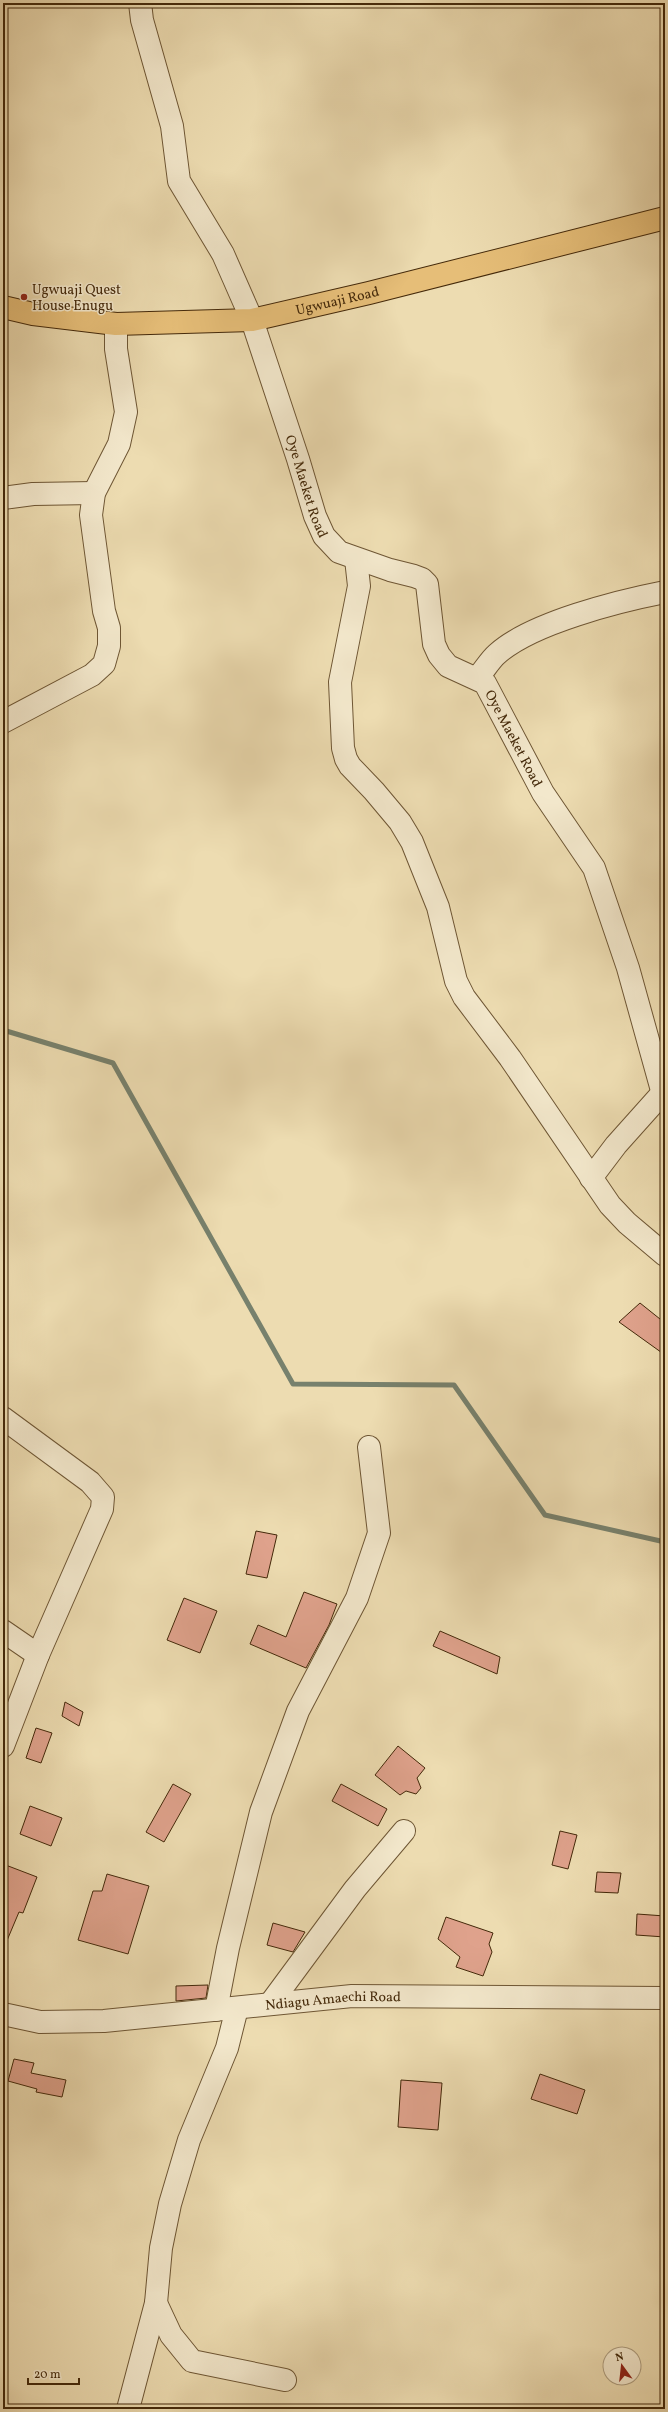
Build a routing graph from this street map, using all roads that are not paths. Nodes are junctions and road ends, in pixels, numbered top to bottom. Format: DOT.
graph roads {
  1 [pos="140,3"];
  2 [pos="665,218"];
  3 [pos="3,307"];
  4 [pos="252,320"];
  5 [pos="116,324"];
  6 [pos="94,493"];
  7 [pos="3,498"];
  8 [pos="356,559"];
  9 [pos="665,592"];
  10 [pos="477,678"];
  11 [pos="3,722"];
  12 [pos="664,1093"];
  13 [pos="591,1178"];
  14 [pos="665,1255"];
  15 [pos="3,1418"];
  16 [pos="369,1448"];
  17 [pos="3,1631"];
  18 [pos="38,1655"];
  19 [pos="3,1746"];
  20 [pos="404,1830"];
  21 [pos="665,1998"];
  22 [pos="270,2004"];
  23 [pos="227,2009"];
  24 [pos="3,2014"];
  25 [pos="156,2303"];
  26 [pos="285,2380"];
  27 [pos="128,2409"];
  1 -- 4 [label="street, Oye Maeket Road"];
  2 -- 4 [label="main road, Ugwuaji Road"];
  3 -- 5 [label="main road, Ugwuaji Road"];
  4 -- 5 [label="main road, Ugwuaji Road"];
  4 -- 8 [label="street, Oye Maeket Road"];
  5 -- 6 [label="street"];
  6 -- 7 [label="street"];
  6 -- 11 [label="street"];
  8 -- 10 [label="street, Oye Maeket Road"];
  8 -- 13 [label="street"];
  9 -- 10 [label="street"];
  10 -- 12 [label="street, Oye Maeket Road"];
  12 -- 13 [label="street"];
  13 -- 14 [label="street"];
  15 -- 18 [label="street"];
  16 -- 23 [label="street"];
  17 -- 18 [label="street"];
  18 -- 19 [label="street"];
  20 -- 22 [label="street"];
  21 -- 22 [label="street, Ndiagu Amaechi Road"];
  22 -- 23 [label="street, Ndiagu Amaechi Road"];
  23 -- 24 [label="street, Ndiagu Amaechi Road"];
  23 -- 25 [label="street"];
  25 -- 26 [label="street"];
  25 -- 27 [label="street"];
}
